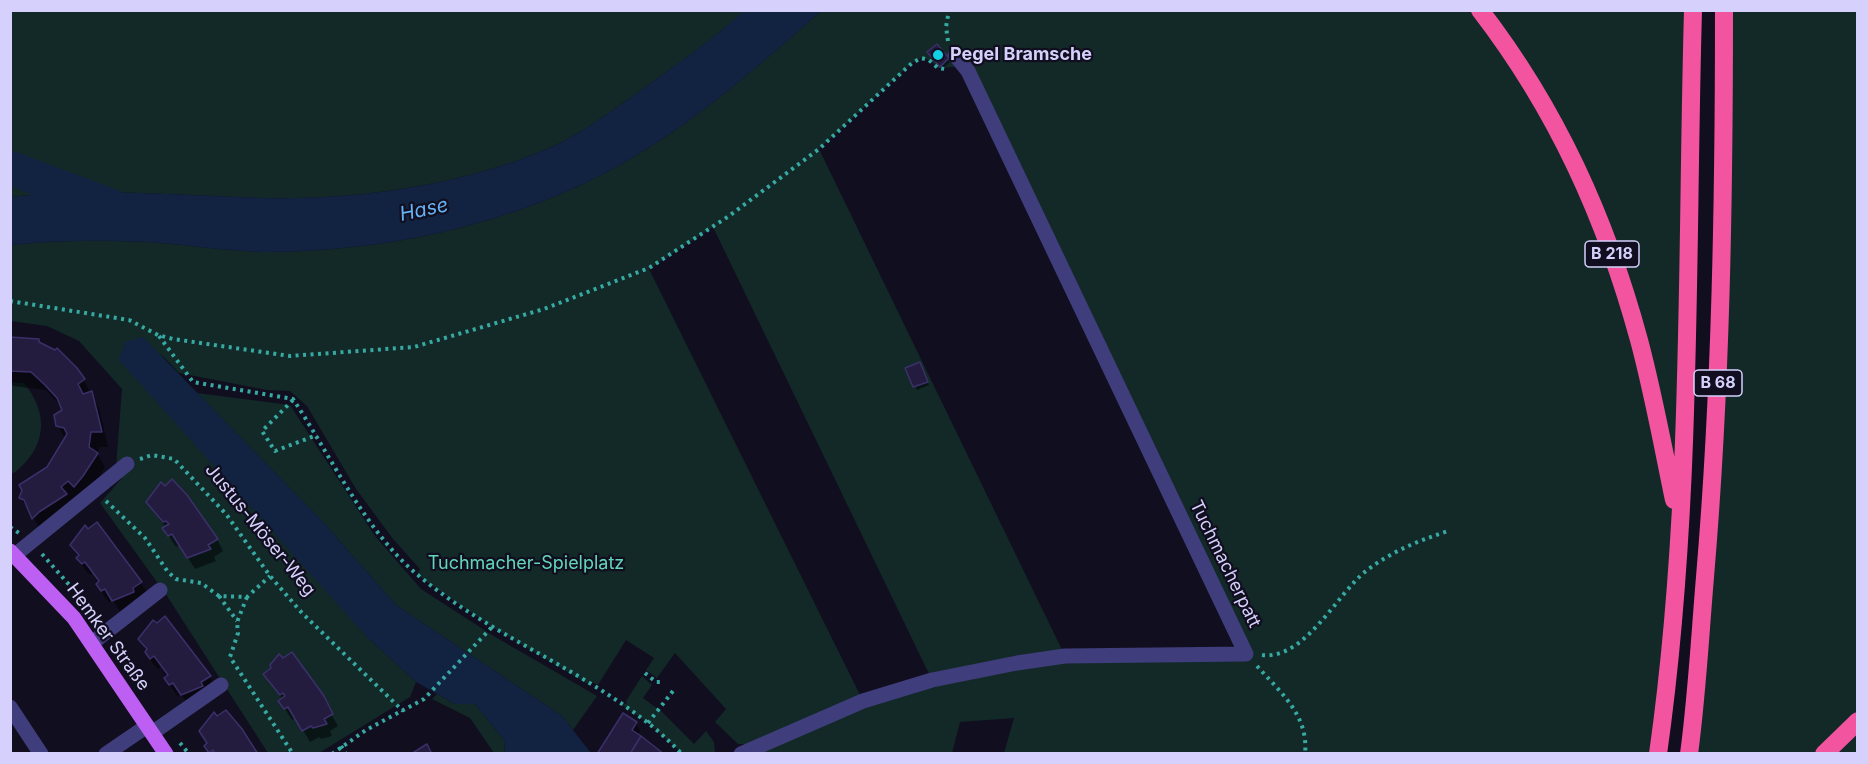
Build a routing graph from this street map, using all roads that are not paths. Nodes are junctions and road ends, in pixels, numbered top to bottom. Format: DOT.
graph roads {
  1 [pos="1480,10"];
  2 [pos="1693,10"];
  3 [pos="1724,10"];
  4 [pos="954,61"];
  5 [pos="127,464"];
  6 [pos="1679,523"];
  7 [pos="13,553"];
  8 [pos="160,590"];
  9 [pos="92,643"];
  10 [pos="221,685"];
  11 [pos="10,707"];
  12 [pos="1857,721"];
  13 [pos="149,729"];
  14 [pos="41,753"];
  15 [pos="106,753"];
  16 [pos="166,753"];
  17 [pos="741,753"];
  18 [pos="1658,753"];
  19 [pos="1689,753"];
  20 [pos="1824,753"];
  1 -- 6 [label="highway, B 218"];
  2 -- 6 [label="highway, B 68"];
  3 -- 19 [label="highway, B 68"];
  4 -- 17 [label="street, Tuchmacherpatt"];
  5 -- 7 [label="street"];
  6 -- 18 [label="highway, B 68"];
  7 -- 9 [label="main road, Hemker Straße"];
  8 -- 9 [label="street"];
  9 -- 13 [label="main road, Hemker Straße"];
  10 -- 13 [label="street"];
  11 -- 14 [label="street"];
  12 -- 20 [label="highway"];
  13 -- 15 [label="street"];
  13 -- 16 [label="main road, Hemker Straße"];
}
